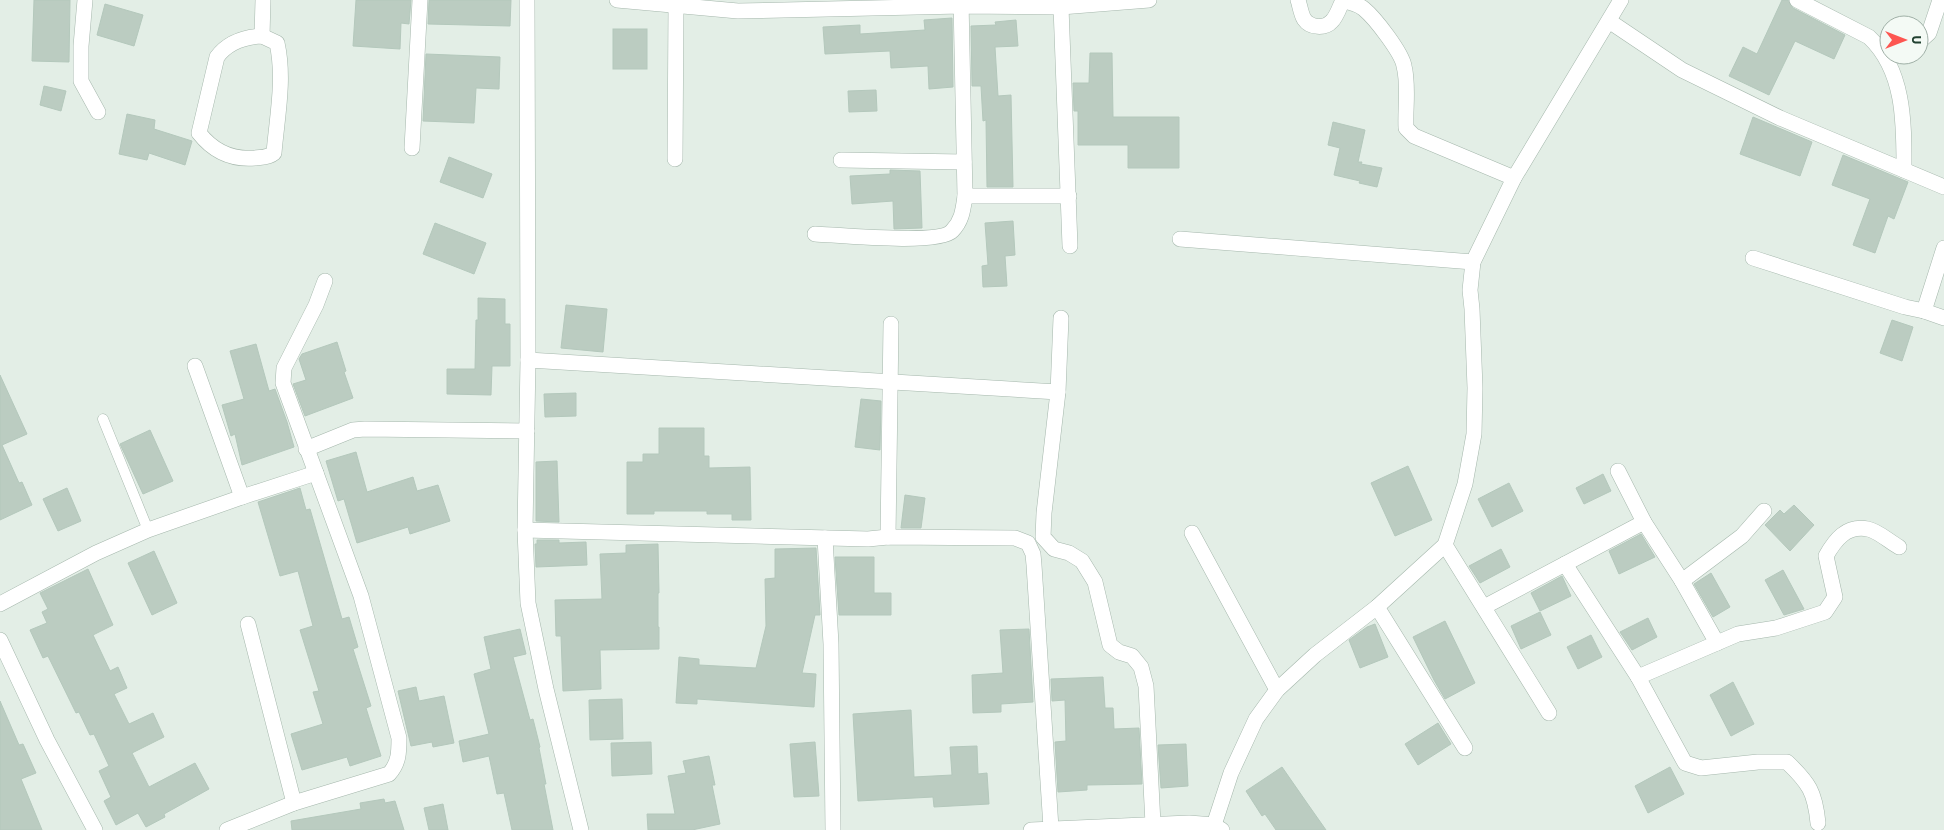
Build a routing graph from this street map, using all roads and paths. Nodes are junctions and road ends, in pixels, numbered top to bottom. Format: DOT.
graph roads {
  1 [pos="85,0"];
  2 [pos="263,0"];
  3 [pos="420,0"];
  4 [pos="527,0"];
  5 [pos="617,0"];
  6 [pos="1149,0"];
  7 [pos="1298,0"];
  8 [pos="1343,0"];
  9 [pos="1621,0"];
  10 [pos="1797,0"];
  11 [pos="1940,0"];
  12 [pos="961,3"];
  13 [pos="676,5"];
  14 [pos="739,5"];
  15 [pos="1061,7"];
  16 [pos="1609,21"];
  17 [pos="1929,33"];
  18 [pos="262,36"];
  19 [pos="1879,47"];
  20 [pos="1894,65"];
  21 [pos="98,112"];
  22 [pos="412,148"];
  23 [pos="674,159"];
  24 [pos="841,160"];
  25 [pos="964,162"];
  26 [pos="1904,170"];
  27 [pos="1514,178"];
  28 [pos="1944,187"];
  29 [pos="965,196"];
  30 [pos="1069,196"];
  31 [pos="815,234"];
  32 [pos="1180,239"];
  33 [pos="1070,246"];
  34 [pos="1944,248"];
  35 [pos="1754,258"];
  36 [pos="1473,262"];
  37 [pos="325,281"];
  38 [pos="1924,311"];
  39 [pos="1061,318"];
  40 [pos="1944,318"];
  41 [pos="891,324"];
  42 [pos="528,360"];
  43 [pos="195,366"];
  44 [pos="890,383"];
  45 [pos="1058,392"];
  46 [pos="103,419"];
  47 [pos="527,431"];
  48 [pos="306,449"];
  49 [pos="1618,470"];
  50 [pos="316,473"];
  51 [pos="242,496"];
  52 [pos="1764,511"];
  53 [pos="1644,522"];
  54 [pos="148,530"];
  55 [pos="525,530"];
  56 [pos="1192,533"];
  57 [pos="888,537"];
  58 [pos="826,538"];
  59 [pos="1445,545"];
  60 [pos="1898,547"];
  61 [pos="1069,553"];
  62 [pos="1033,554"];
  63 [pos="1565,564"];
  64 [pos="1682,581"];
  65 [pos="0,604"];
  66 [pos="1377,607"];
  67 [pos="1484,607"];
  68 [pos="248,624"];
  69 [pos="0,640"];
  70 [pos="1717,643"];
  71 [pos="1638,676"];
  72 [pos="1276,690"];
  73 [pos="1549,712"];
  74 [pos="1465,748"];
  75 [pos="294,803"];
  76 [pos="1818,823"];
  77 [pos="1153,824"];
  78 [pos="1051,828"];
  79 [pos="1218,828"];
  80 [pos="95,830"];
  81 [pos="227,830"];
  82 [pos="581,830"];
  83 [pos="834,830"];
  84 [pos="1031,830"];
  1 -- 21 [label="street"];
  2 -- 18 [label="street"];
  3 -- 22 [label="street"];
  4 -- 42 [label="street"];
  5 -- 13 [label="street"];
  6 -- 15 [label="street"];
  7 -- 8 [label="street"];
  8 -- 27 [label="street"];
  9 -- 16 [label="street"];
  10 -- 19 [label="street"];
  11 -- 17 [label="street"];
  12 -- 14 [label="street"];
  12 -- 15 [label="street"];
  12 -- 25 [label="street"];
  13 -- 14 [label="street"];
  13 -- 23 [label="street"];
  15 -- 30 [label="street"];
  16 -- 26 [label="street"];
  16 -- 27 [label="street"];
  18 -- 18 [label="street"];
  20 -- 26 [label="street"];
  24 -- 25 [label="street"];
  25 -- 29 [label="street"];
  26 -- 28 [label="street"];
  27 -- 36 [label="street"];
  29 -- 30 [label="street"];
  29 -- 31 [label="street"];
  30 -- 33 [label="street"];
  32 -- 36 [label="street"];
  34 -- 38 [label="street"];
  35 -- 38 [label="street"];
  36 -- 59 [label="street"];
  37 -- 48 [label="street"];
  38 -- 40 [label="street"];
  39 -- 45 [label="street"];
  41 -- 44 [label="street"];
  42 -- 44 [label="street"];
  42 -- 47 [label="street"];
  43 -- 51 [label="street"];
  44 -- 45 [label="street"];
  44 -- 57 [label="street"];
  45 -- 61 [label="street"];
  46 -- 54 [label="lane"];
  47 -- 48 [label="street"];
  47 -- 55 [label="street"];
  48 -- 50 [label="street"];
  49 -- 53 [label="street"];
  50 -- 51 [label="street"];
  50 -- 75 [label="street"];
  51 -- 54 [label="street"];
  52 -- 64 [label="street"];
  53 -- 63 [label="street"];
  53 -- 64 [label="street"];
  54 -- 65 [label="street"];
  55 -- 58 [label="street"];
  55 -- 82 [label="street"];
  56 -- 72 [label="street"];
  57 -- 58 [label="street"];
  57 -- 62 [label="street"];
  58 -- 83 [label="street"];
  59 -- 66 [label="street"];
  59 -- 67 [label="street"];
  60 -- 70 [label="street"];
  61 -- 62 [label="street"];
  61 -- 77 [label="street"];
  62 -- 78 [label="street"];
  63 -- 67 [label="street"];
  63 -- 71 [label="street"];
  64 -- 70 [label="street"];
  66 -- 72 [label="street"];
  66 -- 74 [label="street"];
  67 -- 73 [label="street"];
  68 -- 75 [label="street"];
  69 -- 80 [label="street"];
  70 -- 71 [label="street"];
  71 -- 76 [label="street"];
  72 -- 79 [label="street"];
  75 -- 81 [label="street"];
  77 -- 78 [label="street"];
  77 -- 79 [label="street"];
  78 -- 84 [label="street"];
}
